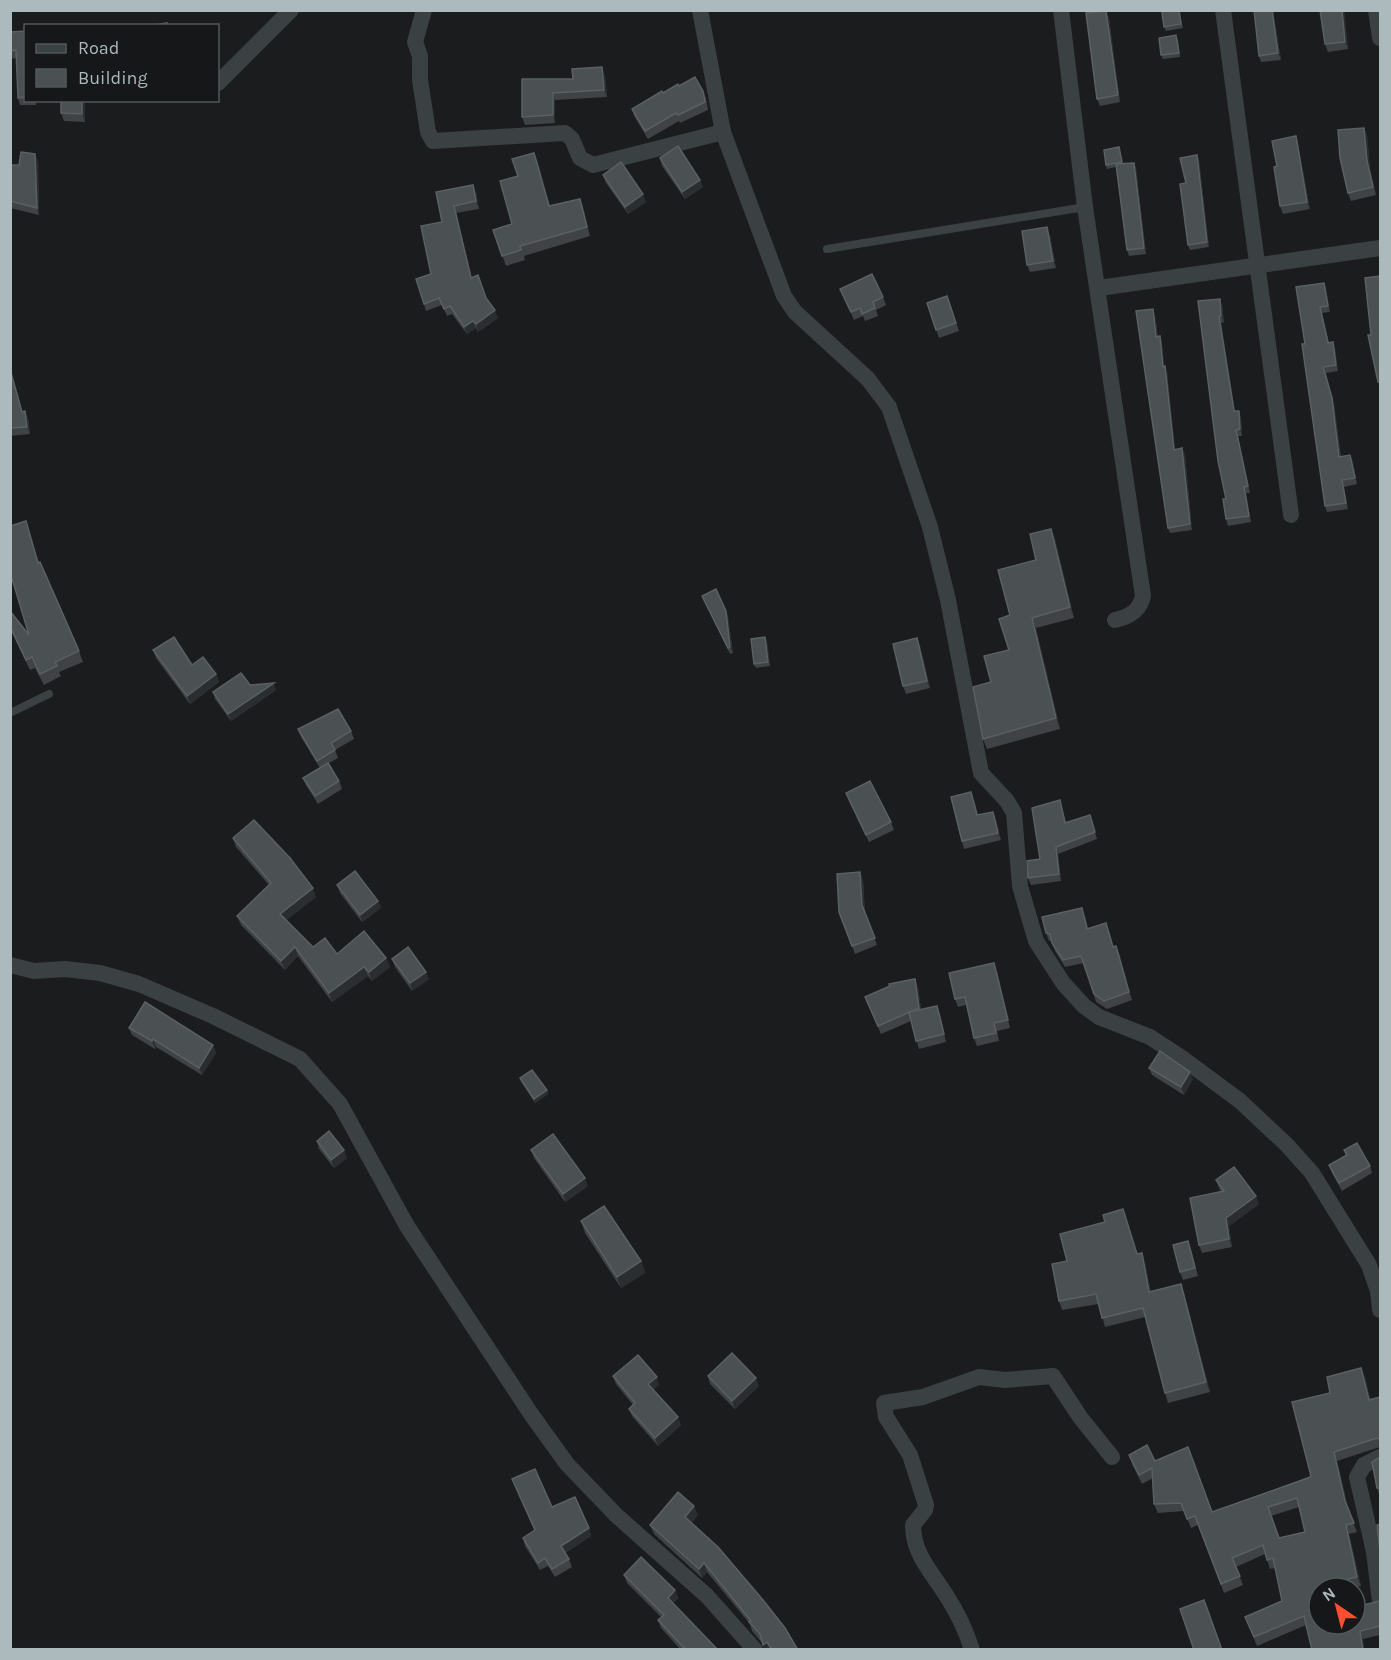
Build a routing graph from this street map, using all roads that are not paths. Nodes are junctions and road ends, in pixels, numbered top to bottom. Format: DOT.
graph roads {
  1 [pos="291,10"];
  2 [pos="424,10"];
  3 [pos="700,10"];
  4 [pos="1061,10"];
  5 [pos="1223,10"];
  6 [pos="1376,10"];
  7 [pos="1380,38"];
  8 [pos="219,82"];
  9 [pos="723,132"];
  10 [pos="1085,207"];
  11 [pos="1380,248"];
  12 [pos="827,249"];
  13 [pos="1260,266"];
  14 [pos="1099,288"];
  15 [pos="1291,515"];
  16 [pos="1115,620"];
  17 [pos="49,694"];
  18 [pos="10,713"];
  19 [pos="10,965"];
  20 [pos="1380,1310"];
  21 [pos="1112,1457"];
  22 [pos="1380,1457"];
  23 [pos="1380,1601"];
  24 [pos="755,1650"];
  25 [pos="972,1650"];
  1 -- 8 [label="street"];
  2 -- 9 [label="street"];
  3 -- 9 [label="street"];
  4 -- 10 [label="street"];
  5 -- 13 [label="street"];
  6 -- 7 [label="street"];
  9 -- 20 [label="street"];
  10 -- 12 [label="lane"];
  10 -- 14 [label="street"];
  11 -- 13 [label="street"];
  13 -- 14 [label="street"];
  13 -- 15 [label="street"];
  14 -- 16 [label="street"];
  17 -- 18 [label="lane"];
  19 -- 24 [label="street"];
  21 -- 25 [label="street"];
  22 -- 23 [label="street"];
}
